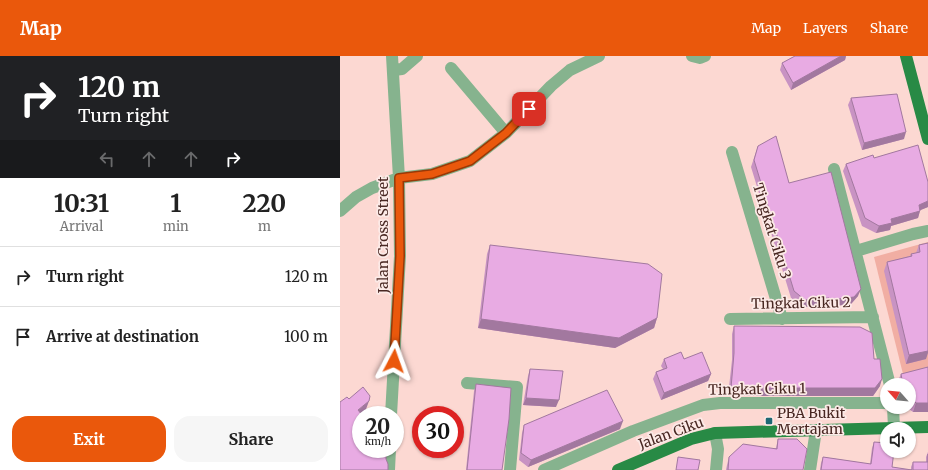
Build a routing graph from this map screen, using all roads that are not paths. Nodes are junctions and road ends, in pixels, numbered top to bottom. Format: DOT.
graph roads {
  1 [pos="392,56"];
  2 [pos="417,56"];
  3 [pos="599,56"];
  4 [pos="692,56"];
  5 [pos="705,56"];
  6 [pos="906,56"];
  7 [pos="585,59"];
  8 [pos="451,68"];
  9 [pos="394,70"];
  10 [pos="506,133"];
  11 [pos="928,139"];
  12 [pos="732,152"];
  13 [pos="834,168"];
  14 [pos="399,178"];
  15 [pos="340,211"];
  16 [pos="928,221"];
  17 [pos="928,231"];
  18 [pos="913,234"];
  19 [pos="856,251"];
  20 [pos="873,316"];
  21 [pos="782,318"];
  22 [pos="730,319"];
  23 [pos="888,378"];
  24 [pos="466,383"];
  25 [pos="880,403"];
  26 [pos="392,406"];
  27 [pos="916,427"];
  28 [pos="928,427"];
  29 [pos="880,428"];
  30 [pos="816,430"];
  31 [pos="715,433"];
  32 [pos="390,458"];
  33 [pos="389,470"];
  34 [pos="510,470"];
  35 [pos="544,470"];
  36 [pos="618,470"];
  37 [pos="716,470"];
  38 [pos="810,470"];
  1 -- 9 [label="street, Jalan Cross Street"];
  2 -- 9 [label="street"];
  3 -- 7 [label="street"];
  4 -- 5 [label="street"];
  6 -- 11 [label="main road"];
  7 -- 10 [label="street"];
  8 -- 10 [label="street"];
  9 -- 14 [label="street, Jalan Cross Street"];
  10 -- 14 [label="street"];
  12 -- 21 [label="street, Tingkat Ciku 3"];
  13 -- 19 [label="street"];
  14 -- 15 [label="street"];
  14 -- 26 [label="street, Jalan Cross Street"];
  16 -- 18 [label="street"];
  17 -- 18 [label="street"];
  18 -- 19 [label="street"];
  19 -- 20 [label="street"];
  20 -- 21 [label="street, Tingkat Ciku 2"];
  20 -- 23 [label="street"];
  21 -- 22 [label="street, Tingkat Ciku 2"];
  24 -- 34 [label="street"];
  25 -- 35 [label="street, Tingkat Ciku 1"];
  27 -- 28 [label="main road, Jalan Ciku"];
  29 -- 30 [label="main road, Jalan Ciku"];
  30 -- 31 [label="main road, Jalan Ciku"];
  30 -- 38 [label="street"];
  31 -- 36 [label="main road, Jalan Ciku"];
  31 -- 37 [label="street"];
  32 -- 33 [label="street"];
}
